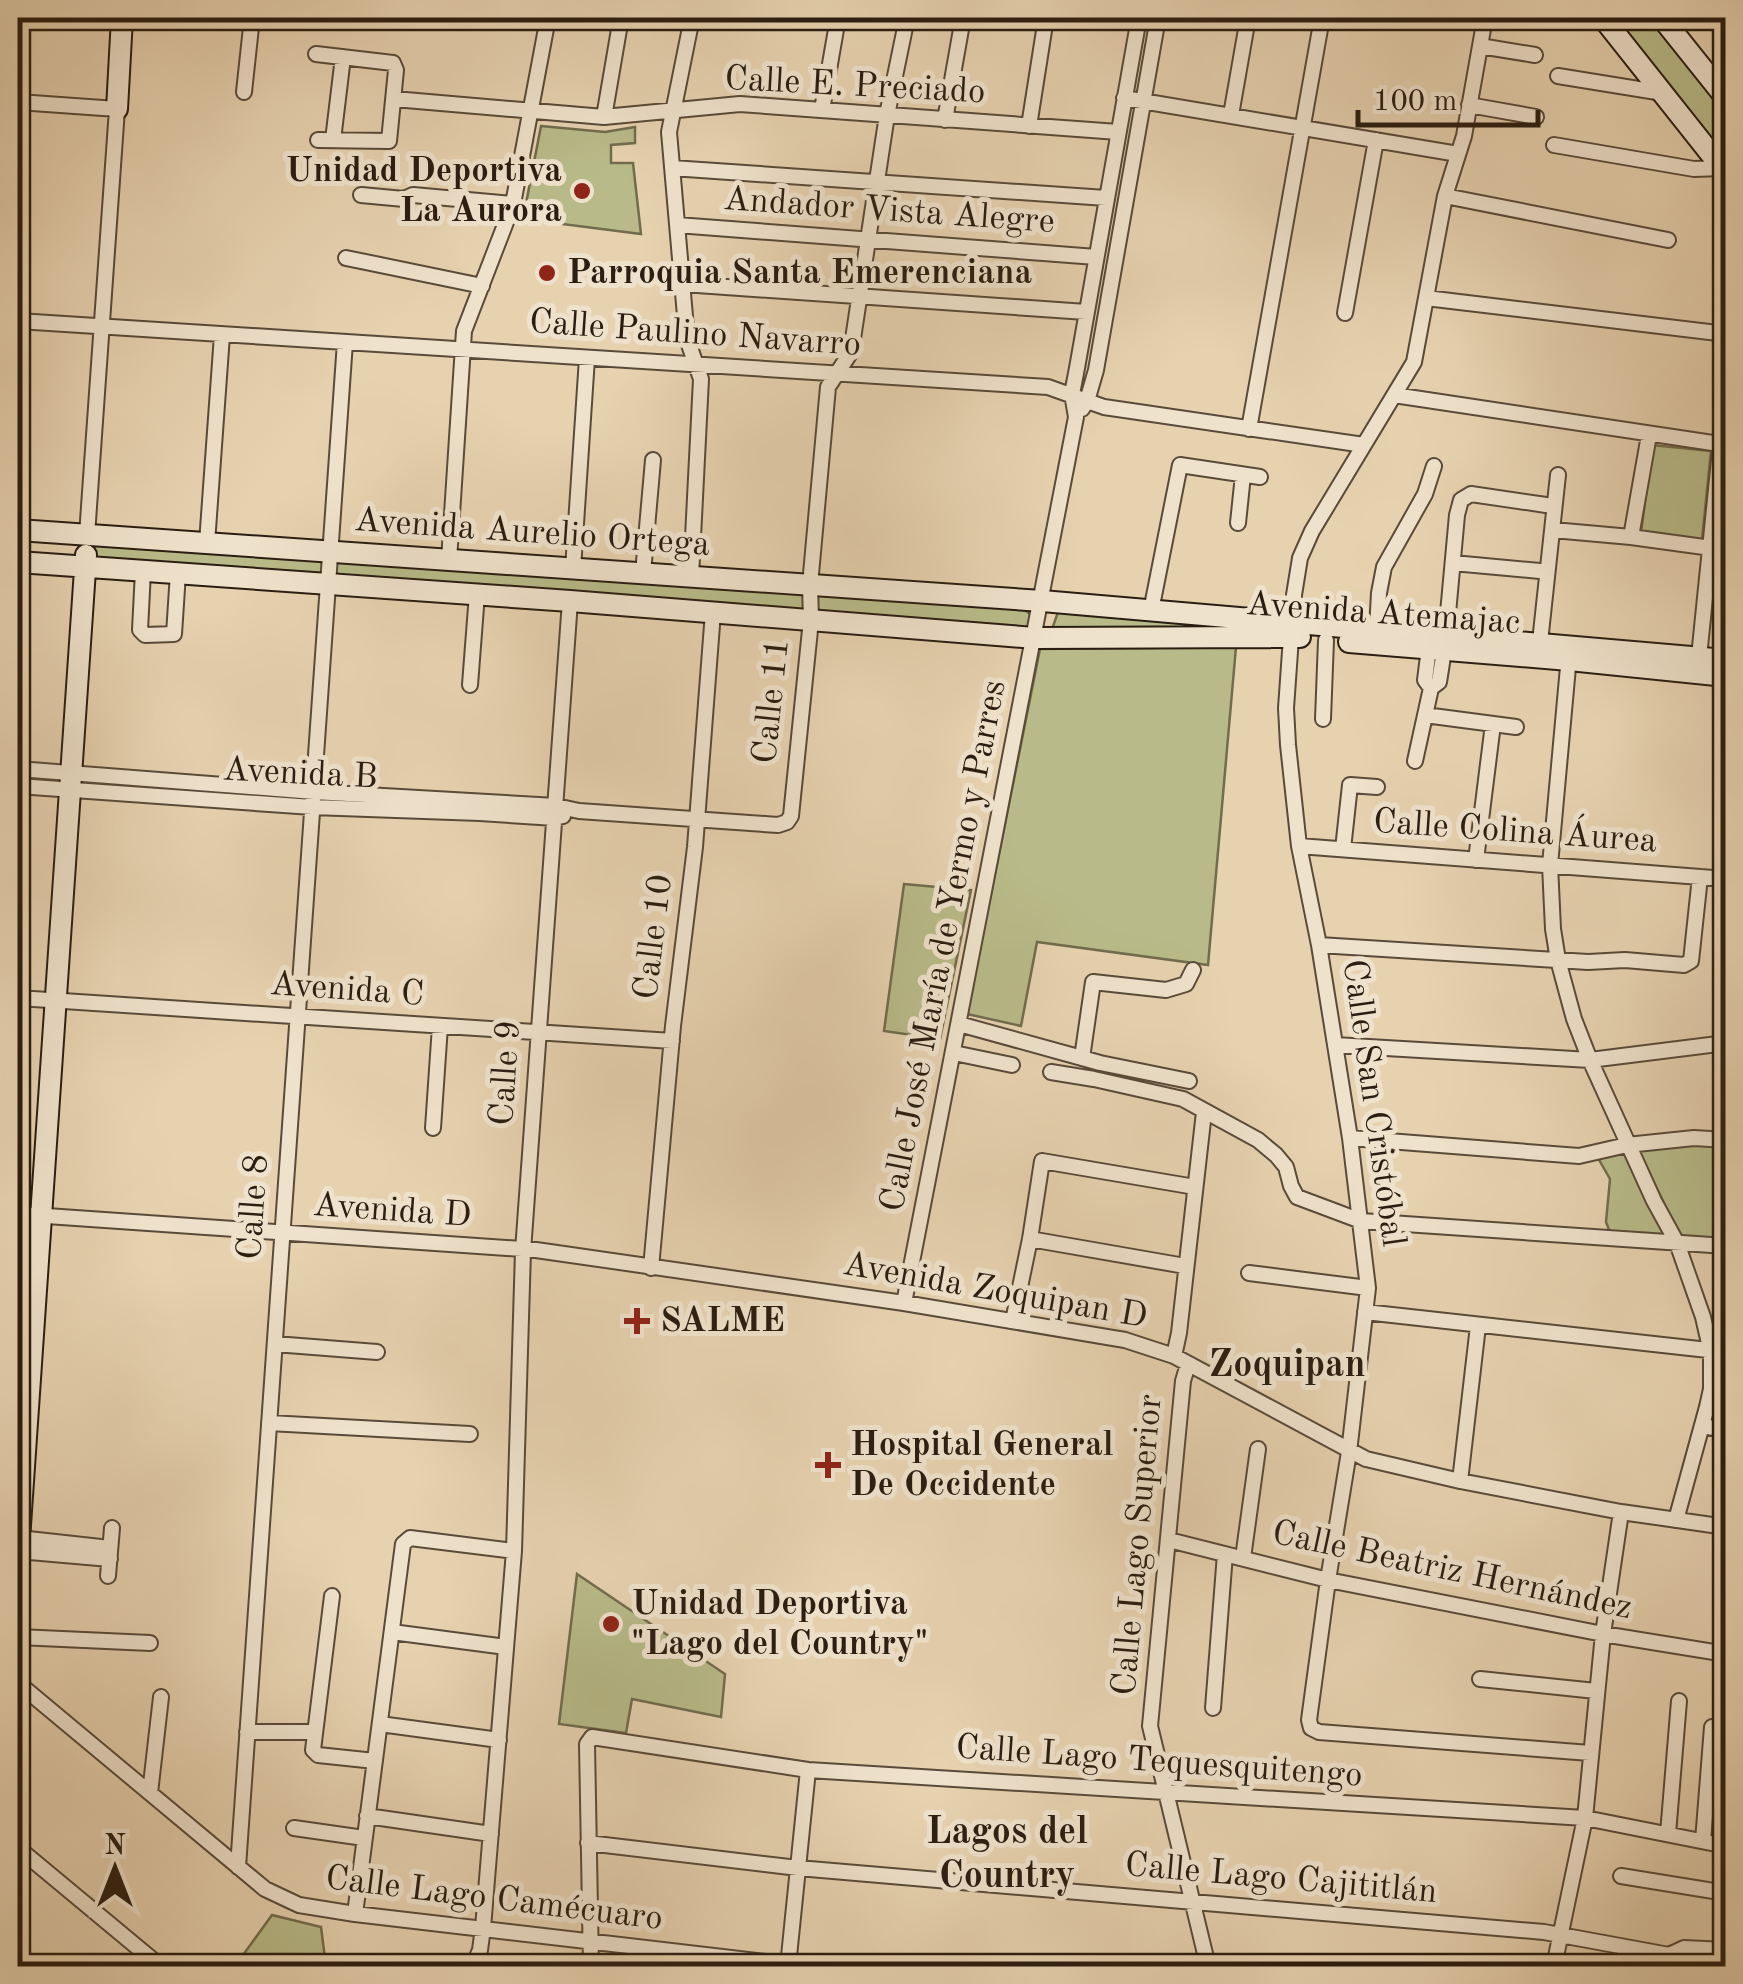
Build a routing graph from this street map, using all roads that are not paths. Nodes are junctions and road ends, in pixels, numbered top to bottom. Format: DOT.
graph roads {
  1 [pos="122,18"];
  2 [pos="252,18"];
  3 [pos="548,18"];
  4 [pos="621,18"];
  5 [pos="692,18"];
  6 [pos="838,18"];
  7 [pos="907,18"];
  8 [pos="963,18"];
  9 [pos="1046,18"];
  10 [pos="1139,18"];
  11 [pos="1158,18"];
  12 [pos="1248,18"];
  13 [pos="1322,18"];
  14 [pos="1485,18"];
  15 [pos="1603,18"];
  16 [pos="1662,18"];
  17 [pos="1480,46"];
  18 [pos="316,54"];
  19 [pos="1535,55"];
  20 [pos="342,57"];
  21 [pos="1558,76"];
  22 [pos="244,92"];
  23 [pos="1663,93"];
  24 [pos="1124,98"];
  25 [pos="1726,98"];
  26 [pos="394,99"];
  27 [pos="1144,101"];
  28 [pos="18,102"];
  29 [pos="1469,104"];
  30 [pos="116,109"];
  31 [pos="530,110"];
  32 [pos="822,110"];
  33 [pos="672,112"];
  34 [pos="887,115"];
  35 [pos="1231,115"];
  36 [pos="1536,117"];
  37 [pos="604,118"];
  38 [pos="945,120"];
  39 [pos="1028,126"];
  40 [pos="1303,127"];
  41 [pos="1118,132"];
  42 [pos="1376,140"];
  43 [pos="1554,145"];
  44 [pos="1458,154"];
  45 [pos="672,168"];
  46 [pos="1724,169"];
  47 [pos="876,182"];
  48 [pos="361,195"];
  49 [pos="1444,196"];
  50 [pos="1106,198"];
  51 [pos="513,204"];
  52 [pos="677,225"];
  53 [pos="868,239"];
  54 [pos="1668,240"];
  55 [pos="1096,257"];
  56 [pos="346,258"];
  57 [pos="683,284"];
  58 [pos="482,286"];
  59 [pos="859,296"];
  60 [pos="1426,298"];
  61 [pos="1086,312"];
  62 [pos="1345,313"];
  63 [pos="18,322"];
  64 [pos="102,327"];
  65 [pos="222,334"];
  66 [pos="1726,334"];
  67 [pos="345,342"];
  68 [pos="463,350"];
  69 [pos="588,358"];
  70 [pos="696,364"];
  71 [pos="836,373"];
  72 [pos="1726,391"];
  73 [pos="1394,396"];
  74 [pos="1080,398"];
  75 [pos="1249,429"];
  76 [pos="1650,435"];
  77 [pos="1364,444"];
  78 [pos="1722,444"];
  79 [pos="653,460"];
  80 [pos="1434,466"];
  81 [pos="1243,475"];
  82 [pos="1558,475"];
  83 [pos="1260,477"];
  84 [pos="1546,505"];
  85 [pos="1238,523"];
  86 [pos="18,530"];
  87 [pos="1553,530"];
  88 [pos="87,534"];
  89 [pos="1632,537"];
  90 [pos="207,543"];
  91 [pos="1718,549"];
  92 [pos="330,552"];
  93 [pos="449,560"];
  94 [pos="18,562"];
  95 [pos="1453,563"];
  96 [pos="85,566"];
  97 [pos="573,568"];
  98 [pos="143,570"];
  99 [pos="1540,571"];
  100 [pos="178,573"];
  101 [pos="643,573"];
  102 [pos="691,577"];
  103 [pos="328,584"];
  104 [pos="810,585"];
  105 [pos="477,594"];
  106 [pos="570,601"];
  107 [pos="1042,601"];
  108 [pos="1151,611"];
  109 [pos="713,612"];
  110 [pos="810,620"];
  111 [pos="1291,630"];
  112 [pos="1378,630"];
  113 [pos="1035,638"];
  114 [pos="1326,640"];
  115 [pos="1540,642"];
  116 [pos="1440,644"];
  117 [pos="1570,652"];
  118 [pos="1699,657"];
  119 [pos="1726,660"];
  120 [pos="1726,676"];
  121 [pos="470,685"];
  122 [pos="1425,715"];
  123 [pos="1323,718"];
  124 [pos="1493,724"];
  125 [pos="1516,728"];
  126 [pos="1415,761"];
  127 [pos="18,769"];
  128 [pos="71,781"];
  129 [pos="18,786"];
  130 [pos="1377,787"];
  131 [pos="313,799"];
  132 [pos="556,812"];
  133 [pos="697,819"];
  134 [pos="787,822"];
  135 [pos="1299,846"];
  136 [pos="1342,849"];
  137 [pos="1476,860"];
  138 [pos="1550,865"];
  139 [pos="1700,877"];
  140 [pos="1726,879"];
  141 [pos="1319,945"];
  142 [pos="1558,960"];
  143 [pos="1193,970"];
  144 [pos="18,998"];
  145 [pos="56,1001"];
  146 [pos="298,1017"];
  147 [pos="960,1024"];
  148 [pos="440,1026"];
  149 [pos="538,1032"];
  150 [pos="672,1041"];
  151 [pos="1726,1042"];
  152 [pos="1336,1046"];
  153 [pos="954,1052"];
  154 [pos="1082,1058"];
  155 [pos="1590,1060"];
  156 [pos="1100,1063"];
  157 [pos="1012,1065"];
  158 [pos="1052,1072"];
  159 [pos="1094,1079"];
  160 [pos="1190,1081"];
  161 [pos="1204,1112"];
  162 [pos="433,1128"];
  163 [pos="1350,1138"];
  164 [pos="1726,1140"];
  165 [pos="1628,1145"];
  166 [pos="1195,1187"];
  167 [pos="18,1214"];
  168 [pos="41,1216"];
  169 [pos="1361,1222"];
  170 [pos="282,1234"];
  171 [pos="1030,1239"];
  172 [pos="1678,1244"];
  173 [pos="1726,1246"];
  174 [pos="523,1250"];
  175 [pos="1185,1266"];
  176 [pos="651,1268"];
  177 [pos="1249,1273"];
  178 [pos="1368,1288"];
  179 [pos="904,1303"];
  180 [pos="1365,1312"];
  181 [pos="1013,1321"];
  182 [pos="1478,1326"];
  183 [pos="275,1344"];
  184 [pos="378,1352"];
  185 [pos="1719,1352"];
  186 [pos="1180,1360"];
  187 [pos="269,1423"];
  188 [pos="1702,1426"];
  189 [pos="1726,1430"];
  190 [pos="470,1434"];
  191 [pos="1258,1449"];
  192 [pos="1349,1452"];
  193 [pos="1460,1481"];
  194 [pos="19,1499"];
  195 [pos="1621,1512"];
  196 [pos="1676,1520"];
  197 [pos="1726,1527"];
  198 [pos="112,1528"];
  199 [pos="18,1538"];
  200 [pos="1169,1540"];
  201 [pos="514,1551"];
  202 [pos="18,1553"];
  203 [pos="110,1553"];
  204 [pos="1224,1554"];
  205 [pos="1243,1558"];
  206 [pos="108,1576"];
  207 [pos="1328,1580"];
  208 [pos="332,1596"];
  209 [pos="392,1632"];
  210 [pos="1603,1634"];
  211 [pos="18,1637"];
  212 [pos="150,1644"];
  213 [pos="506,1647"];
  214 [pos="1726,1654"];
  215 [pos="1480,1679"];
  216 [pos="18,1683"];
  217 [pos="1596,1691"];
  218 [pos="162,1697"];
  219 [pos="1678,1701"];
  220 [pos="1213,1708"];
  221 [pos="380,1724"];
  222 [pos="1712,1727"];
  223 [pos="247,1732"];
  224 [pos="314,1732"];
  225 [pos="499,1740"];
  226 [pos="1590,1752"];
  227 [pos="375,1760"];
  228 [pos="808,1770"];
  229 [pos="1166,1792"];
  230 [pos="150,1793"];
  231 [pos="367,1816"];
  232 [pos="1585,1818"];
  233 [pos="294,1828"];
  234 [pos="491,1834"];
  235 [pos="1668,1834"];
  236 [pos="364,1838"];
  237 [pos="1703,1842"];
  238 [pos="588,1843"];
  239 [pos="1726,1846"];
  240 [pos="18,1848"];
  241 [pos="238,1867"];
  242 [pos="798,1868"];
  243 [pos="1621,1876"];
  244 [pos="1726,1893"];
  245 [pos="1192,1902"];
  246 [pos="355,1914"];
  247 [pos="483,1928"];
  248 [pos="1560,1935"];
  249 [pos="591,1941"];
  250 [pos="1726,1950"];
  251 [pos="685,1960"];
  252 [pos="160,1966"];
  253 [pos="473,1966"];
  254 [pos="591,1966"];
  255 [pos="792,1966"];
  256 [pos="1208,1966"];
  257 [pos="1554,1966"];
  1 -- 30 [label="main road"];
  2 -- 22 [label="street"];
  3 -- 31 [label="street"];
  4 -- 37 [label="street"];
  5 -- 33 [label="street"];
  6 -- 32 [label="street"];
  7 -- 34 [label="street, Calle 11"];
  8 -- 38 [label="street"];
  9 -- 39 [label="street"];
  10 -- 24 [label="street"];
  11 -- 27 [label="street"];
  12 -- 35 [label="street"];
  13 -- 40 [label="street"];
  14 -- 17 [label="street, Calle San Cristóbal"];
  15 -- 23 [label="main road"];
  16 -- 25 [label="main road"];
  17 -- 19 [label="street"];
  17 -- 29 [label="street, Calle San Cristóbal"];
  18 -- 20 [label="street"];
  20 -- 26 [label="street"];
  20 -- 26 [label="street"];
  21 -- 23 [label="street"];
  23 -- 46 [label="main road"];
  24 -- 27 [label="street"];
  24 -- 41 [label="street"];
  26 -- 31 [label="street, Calle E. Preciado"];
  27 -- 35 [label="street"];
  27 -- 74 [label="street"];
  28 -- 30 [label="street"];
  29 -- 36 [label="street"];
  29 -- 44 [label="street, Calle San Cristóbal"];
  30 -- 64 [label="street"];
  31 -- 37 [label="street, Calle E. Preciado"];
  31 -- 51 [label="street"];
  32 -- 33 [label="street, Calle E. Preciado"];
  32 -- 34 [label="street, Calle E. Preciado"];
  33 -- 37 [label="street, Calle E. Preciado"];
  33 -- 45 [label="street"];
  34 -- 38 [label="street, Calle E. Preciado"];
  34 -- 47 [label="street, Calle 11"];
  35 -- 40 [label="street"];
  38 -- 39 [label="street, Calle E. Preciado"];
  39 -- 41 [label="street, Calle E. Preciado"];
  40 -- 42 [label="street"];
  40 -- 75 [label="street"];
  41 -- 50 [label="street"];
  42 -- 44 [label="street"];
  42 -- 62 [label="street"];
  43 -- 46 [label="street"];
  44 -- 49 [label="street, Calle San Cristóbal"];
  45 -- 47 [label="street"];
  45 -- 52 [label="street"];
  47 -- 50 [label="street"];
  47 -- 53 [label="street, Calle 11"];
  48 -- 51 [label="street"];
  49 -- 54 [label="street"];
  49 -- 60 [label="street, Calle San Cristóbal"];
  50 -- 55 [label="street"];
  51 -- 58 [label="street"];
  52 -- 53 [label="street, Andador Vista Alegre"];
  52 -- 57 [label="street"];
  53 -- 55 [label="street, Andador Vista Alegre"];
  53 -- 59 [label="street, Calle 11"];
  55 -- 61 [label="street"];
  56 -- 58 [label="street"];
  57 -- 59 [label="street"];
  57 -- 70 [label="street"];
  58 -- 68 [label="street"];
  59 -- 61 [label="street"];
  59 -- 71 [label="street, Calle 11"];
  60 -- 66 [label="street"];
  60 -- 73 [label="street, Calle San Cristóbal"];
  61 -- 74 [label="street"];
  63 -- 64 [label="street, Calle Paulino Navarro"];
  64 -- 65 [label="street, Calle Paulino Navarro"];
  64 -- 88 [label="street"];
  65 -- 67 [label="street, Calle Paulino Navarro"];
  65 -- 90 [label="street"];
  67 -- 68 [label="street, Calle Paulino Navarro"];
  67 -- 92 [label="street, Calle 8"];
  68 -- 69 [label="street, Calle Paulino Navarro"];
  68 -- 93 [label="street"];
  69 -- 70 [label="street, Calle Paulino Navarro"];
  69 -- 97 [label="street"];
  70 -- 71 [label="street, Calle Paulino Navarro"];
  70 -- 102 [label="street"];
  71 -- 74 [label="street, Calle Paulino Navarro"];
  71 -- 104 [label="street, Calle 11"];
  72 -- 78 [label="street"];
  73 -- 76 [label="street"];
  73 -- 77 [label="street, Calle San Cristóbal"];
  74 -- 75 [label="street, Calle Paulino Navarro"];
  74 -- 107 [label="street, Calle José María de Yermo y Parres"];
  75 -- 77 [label="street, Calle Paulino Navarro"];
  76 -- 78 [label="street"];
  76 -- 89 [label="street"];
  77 -- 111 [label="street, Calle San Cristóbal"];
  78 -- 91 [label="street"];
  79 -- 101 [label="street"];
  80 -- 112 [label="street"];
  81 -- 83 [label="street"];
  81 -- 85 [label="street"];
  81 -- 108 [label="street"];
  82 -- 87 [label="street"];
  84 -- 95 [label="street"];
  86 -- 88 [label="main road, Avenida Aurelio Ortega"];
  87 -- 89 [label="street"];
  87 -- 115 [label="street"];
  88 -- 90 [label="main road, Avenida Aurelio Ortega"];
  88 -- 96 [label="main road"];
  89 -- 91 [label="street"];
  90 -- 92 [label="main road, Avenida Aurelio Ortega"];
  91 -- 118 [label="street"];
  92 -- 93 [label="main road, Avenida Aurelio Ortega"];
  92 -- 103 [label="street, Calle 8"];
  93 -- 97 [label="main road, Avenida Aurelio Ortega"];
  94 -- 96 [label="main road, Avenida Aurelio Ortega"];
  95 -- 99 [label="street"];
  95 -- 116 [label="street"];
  96 -- 98 [label="main road, Avenida Aurelio Ortega"];
  96 -- 128 [label="main road"];
  97 -- 101 [label="main road, Avenida Aurelio Ortega"];
  98 -- 100 [label="main road, Avenida Aurelio Ortega"];
  98 -- 100 [label="street"];
  100 -- 103 [label="main road, Avenida Aurelio Ortega"];
  101 -- 102 [label="main road, Avenida Aurelio Ortega"];
  102 -- 104 [label="main road, Avenida Aurelio Ortega"];
  103 -- 105 [label="main road, Avenida Aurelio Ortega"];
  103 -- 131 [label="street, Calle 8"];
  104 -- 107 [label="main road, Avenida Aurelio Ortega"];
  104 -- 110 [label="street, Calle 11"];
  105 -- 106 [label="main road, Avenida Aurelio Ortega"];
  105 -- 121 [label="street"];
  106 -- 109 [label="main road, Avenida Aurelio Ortega"];
  106 -- 132 [label="street, Calle 9"];
  107 -- 108 [label="main road, Avenida Atemajac"];
  107 -- 113 [label="street, Calle José María de Yermo y Parres"];
  108 -- 111 [label="main road, Avenida Atemajac"];
  109 -- 110 [label="main road, Avenida Aurelio Ortega"];
  109 -- 133 [label="street, Calle 10"];
  110 -- 113 [label="main road, Avenida Aurelio Ortega"];
  110 -- 134 [label="street, Calle 11"];
  111 -- 112 [label="main road, Avenida Atemajac"];
  111 -- 113 [label="main road, Avenida Atemajac"];
  111 -- 114 [label="main road, Avenida Atemajac"];
  111 -- 135 [label="street, Calle San Cristóbal"];
  112 -- 116 [label="main road, Avenida Atemajac"];
  113 -- 147 [label="street, Calle José María de Yermo y Parres"];
  114 -- 116 [label="main road, Avenida Atemajac"];
  114 -- 123 [label="street"];
  115 -- 116 [label="main road, Avenida Atemajac"];
  115 -- 117 [label="main road, Avenida Atemajac"];
  116 -- 117 [label="main road, Avenida Atemajac"];
  116 -- 122 [label="street"];
  117 -- 118 [label="main road, Avenida Atemajac"];
  117 -- 120 [label="main road, Avenida Atemajac"];
  117 -- 138 [label="street"];
  118 -- 119 [label="main road, Avenida Atemajac"];
  122 -- 124 [label="street"];
  122 -- 126 [label="street"];
  124 -- 125 [label="street"];
  124 -- 137 [label="street"];
  127 -- 128 [label="street, Avenida B"];
  128 -- 129 [label="street, Avenida B"];
  128 -- 131 [label="street, Avenida B"];
  128 -- 145 [label="main road"];
  130 -- 136 [label="street"];
  131 -- 132 [label="street, Avenida B"];
  131 -- 146 [label="street, Calle 8"];
  132 -- 133 [label="street, Avenida B"];
  132 -- 149 [label="street, Calle 9"];
  133 -- 134 [label="street, Avenida B"];
  133 -- 150 [label="street, Calle 10"];
  135 -- 136 [label="street, Calle Colina Áurea"];
  135 -- 141 [label="street, Calle San Cristóbal"];
  136 -- 137 [label="street, Calle Colina Áurea"];
  137 -- 138 [label="street, Calle Colina Áurea"];
  138 -- 139 [label="street, Calle Colina Áurea"];
  138 -- 142 [label="street"];
  139 -- 140 [label="street, Calle Colina Áurea"];
  139 -- 142 [label="street"];
  141 -- 142 [label="street"];
  141 -- 152 [label="street, Calle San Cristóbal"];
  142 -- 155 [label="street"];
  143 -- 154 [label="street"];
  144 -- 145 [label="street, Avenida C"];
  145 -- 146 [label="street, Avenida C"];
  145 -- 168 [label="main road"];
  146 -- 148 [label="street, Avenida C"];
  146 -- 170 [label="street, Calle 8"];
  147 -- 153 [label="street, Calle José María de Yermo y Parres"];
  147 -- 154 [label="street"];
  148 -- 149 [label="street, Avenida C"];
  148 -- 162 [label="street"];
  149 -- 150 [label="street, Avenida C"];
  149 -- 174 [label="street, Calle 9"];
  150 -- 176 [label="street, Calle 10"];
  151 -- 155 [label="street"];
  152 -- 155 [label="street"];
  152 -- 163 [label="street, Calle San Cristóbal"];
  153 -- 157 [label="street"];
  153 -- 179 [label="street, Calle José María de Yermo y Parres"];
  154 -- 156 [label="street"];
  155 -- 165 [label="street"];
  156 -- 159 [label="street"];
  156 -- 160 [label="street"];
  158 -- 159 [label="street"];
  159 -- 161 [label="street"];
  161 -- 166 [label="street, Calle Lago Superior"];
  161 -- 169 [label="street"];
  163 -- 165 [label="street"];
  163 -- 169 [label="street, Calle San Cristóbal"];
  164 -- 165 [label="street"];
  165 -- 172 [label="street"];
  166 -- 171 [label="street"];
  166 -- 175 [label="street, Calle Lago Superior"];
  167 -- 168 [label="street, Avenida D"];
  168 -- 170 [label="street, Avenida D"];
  168 -- 194 [label="main road"];
  169 -- 172 [label="street"];
  169 -- 178 [label="street, Calle San Cristóbal"];
  170 -- 174 [label="street, Avenida D"];
  170 -- 183 [label="street, Calle 8"];
  171 -- 175 [label="street"];
  171 -- 181 [label="street"];
  172 -- 173 [label="street"];
  172 -- 185 [label="street"];
  174 -- 176 [label="street, Avenida Zoquipan D"];
  174 -- 201 [label="street, Calle 9"];
  175 -- 186 [label="street, Calle Lago Superior"];
  176 -- 179 [label="street, Avenida Zoquipan D"];
  177 -- 178 [label="street"];
  178 -- 180 [label="street, Calle San Cristóbal"];
  179 -- 181 [label="street, Avenida Zoquipan D"];
  180 -- 182 [label="street"];
  180 -- 192 [label="street, Calle San Cristóbal"];
  181 -- 186 [label="street, Avenida Zoquipan D"];
  182 -- 185 [label="street"];
  182 -- 193 [label="street"];
  183 -- 184 [label="street"];
  183 -- 187 [label="street, Calle 8"];
  185 -- 188 [label="street"];
  186 -- 192 [label="street, Avenida Zoquipan D"];
  186 -- 200 [label="street, Calle Lago Superior"];
  187 -- 190 [label="street"];
  187 -- 223 [label="street, Calle 8"];
  188 -- 189 [label="street"];
  188 -- 196 [label="street"];
  191 -- 205 [label="street"];
  192 -- 193 [label="street, Avenida Zoquipan D"];
  192 -- 207 [label="street, Calle San Cristóbal"];
  193 -- 195 [label="street, Avenida Zoquipan D"];
  194 -- 199 [label="main road"];
  195 -- 196 [label="street, Avenida Zoquipan D"];
  195 -- 210 [label="street"];
  196 -- 197 [label="street, Avenida Zoquipan D"];
  198 -- 203 [label="street"];
  199 -- 202 [label="main road"];
  199 -- 203 [label="street"];
  200 -- 204 [label="street, Calle Beatriz Hernández"];
  200 -- 229 [label="street, Calle Lago Superior"];
  201 -- 209 [label="street"];
  201 -- 213 [label="street, Calle 9"];
  202 -- 203 [label="street"];
  203 -- 206 [label="street"];
  204 -- 205 [label="street, Calle Beatriz Hernández"];
  204 -- 220 [label="street"];
  205 -- 207 [label="street, Calle Beatriz Hernández"];
  207 -- 210 [label="street, Calle Beatriz Hernández"];
  207 -- 226 [label="street, Calle San Cristóbal"];
  208 -- 224 [label="street"];
  209 -- 213 [label="street"];
  209 -- 221 [label="street"];
  210 -- 214 [label="street, Calle Beatriz Hernández"];
  210 -- 217 [label="street"];
  211 -- 212 [label="street"];
  213 -- 225 [label="street, Calle 9"];
  215 -- 217 [label="street"];
  216 -- 230 [label="street, Calle Lago Camécuaro"];
  217 -- 226 [label="street"];
  218 -- 230 [label="street"];
  219 -- 235 [label="street"];
  221 -- 225 [label="street"];
  221 -- 227 [label="street"];
  222 -- 237 [label="street"];
  223 -- 224 [label="street"];
  223 -- 241 [label="street, Calle 8"];
  224 -- 227 [label="street"];
  225 -- 234 [label="street, Calle 9"];
  226 -- 232 [label="street"];
  227 -- 231 [label="street"];
  228 -- 229 [label="street, Calle Lago Tequesquitengo"];
  228 -- 238 [label="street, Calle Lago Tequesquitengo"];
  228 -- 242 [label="street"];
  229 -- 232 [label="street, Calle Lago Tequesquitengo"];
  229 -- 245 [label="street, Calle Lago Superior"];
  230 -- 241 [label="street, Calle Lago Camécuaro"];
  231 -- 234 [label="street"];
  231 -- 236 [label="street"];
  232 -- 235 [label="street, Calle Lago Tequesquitengo"];
  232 -- 248 [label="street"];
  233 -- 236 [label="street"];
  234 -- 247 [label="street, Calle 9"];
  235 -- 237 [label="street, Calle Lago Tequesquitengo"];
  236 -- 246 [label="street"];
  237 -- 239 [label="street, Calle Lago Tequesquitengo"];
  238 -- 242 [label="street, Calle Lago Cajititlán"];
  238 -- 249 [label="street"];
  240 -- 252 [label="street"];
  241 -- 246 [label="street, Calle Lago Camécuaro"];
  242 -- 245 [label="street, Calle Lago Cajititlán"];
  242 -- 255 [label="street"];
  243 -- 244 [label="street"];
  245 -- 248 [label="street, Calle Lago Cajititlán"];
  245 -- 256 [label="street, Calle Lago Superior"];
  246 -- 247 [label="street, Calle Lago Camécuaro"];
  247 -- 249 [label="street, Calle Lago Camécuaro"];
  247 -- 253 [label="street, Calle 9"];
  248 -- 250 [label="street, Calle Lago Cajititlán"];
  248 -- 257 [label="street"];
  249 -- 251 [label="street, Calle Lago Camécuaro"];
  249 -- 254 [label="street"];
  251 -- 255 [label="street, Calle Lago Camécuaro"];
}
